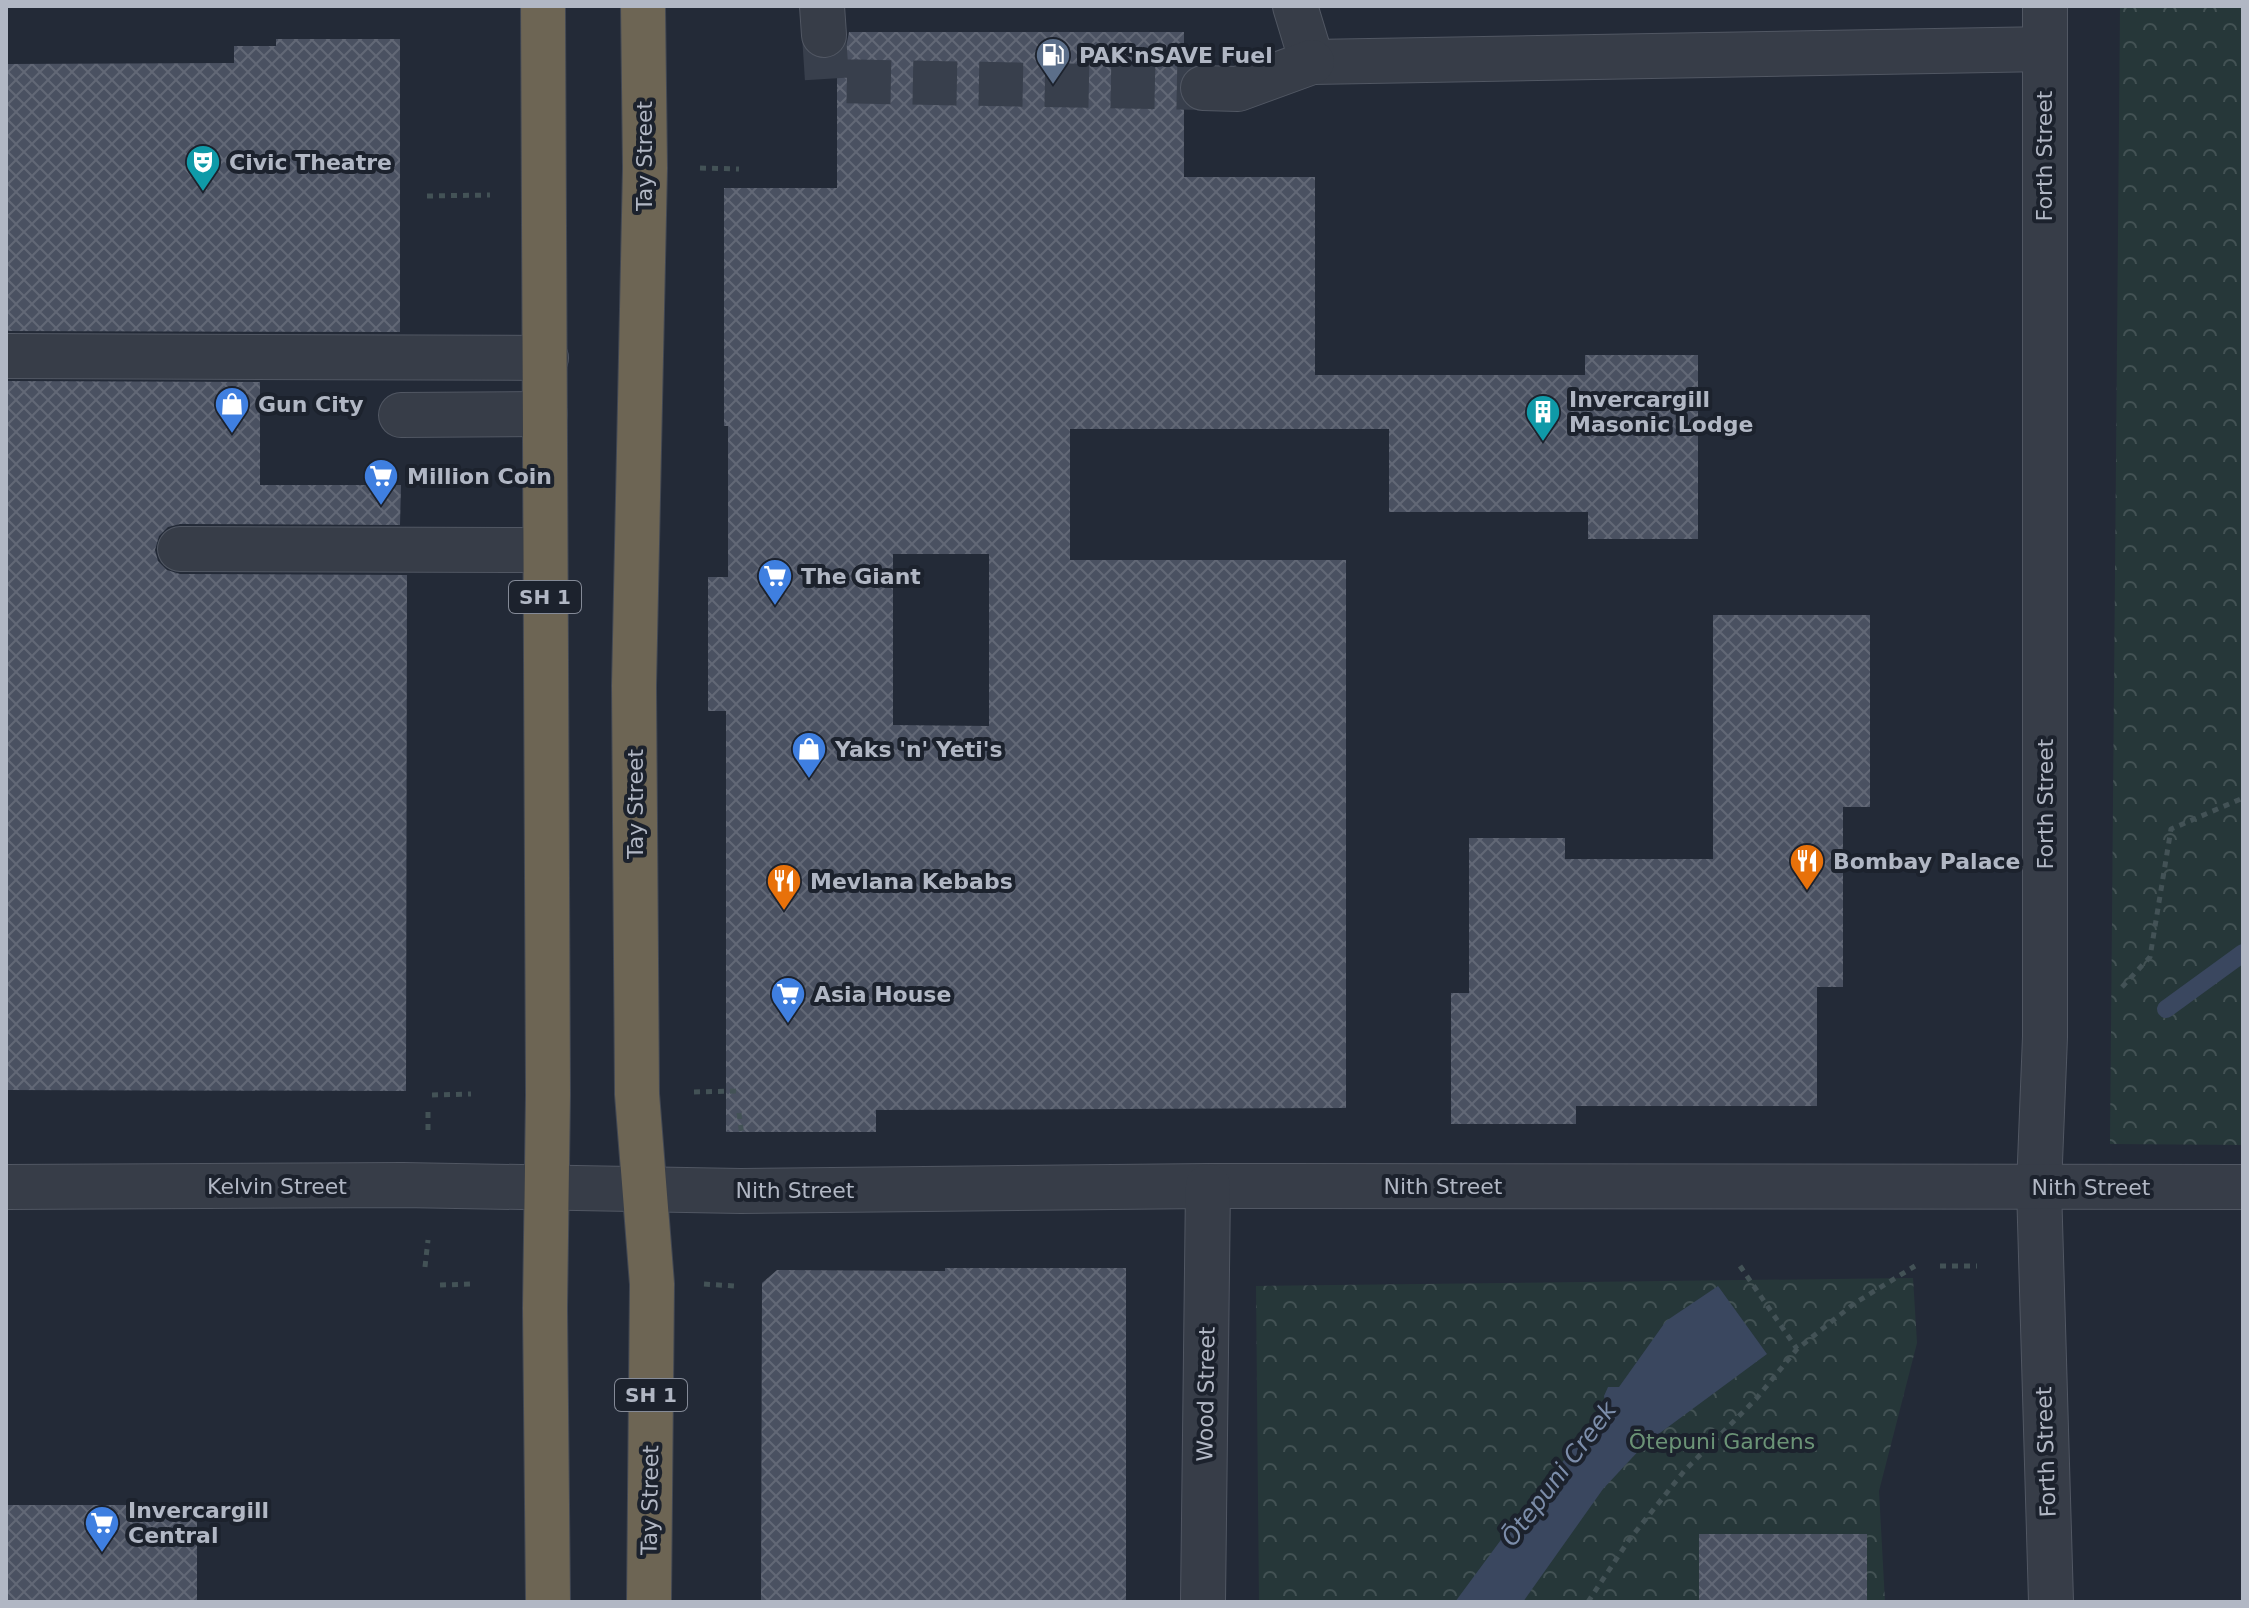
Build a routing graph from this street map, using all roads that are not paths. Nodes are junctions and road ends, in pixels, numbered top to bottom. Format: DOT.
graph roads {
  1 [pos="543,6"];
  2 [pos="643,6"];
  3 [pos="1295,6"];
  4 [pos="2045,6"];
  5 [pos="2044,49"];
  6 [pos="1312,62"];
  7 [pos="1203,88"];
  8 [pos="6,356"];
  9 [pos="546,358"];
  10 [pos="545,414"];
  11 [pos="401,415"];
  12 [pos="180,549"];
  13 [pos="545,550"];
  14 [pos="1208,1186"];
  15 [pos="6,1187"];
  16 [pos="2039,1187"];
  17 [pos="2243,1187"];
  18 [pos="548,1189"];
  19 [pos="643,1189"];
  20 [pos="548,1602"];
  21 [pos="649,1602"];
  22 [pos="1203,1602"];
  23 [pos="2051,1602"];
  1 -- 9 [label="highway, SH 1"];
  2 -- 19 [label="highway, Tay Street / SH 1"];
  3 -- 6 [label="street"];
  4 -- 5 [label="street, Forth Street"];
  5 -- 6 [label="street"];
  5 -- 16 [label="street, Forth Street"];
  6 -- 7 [label="street"];
  8 -- 9 [label="street"];
  9 -- 10 [label="highway, SH 1"];
  10 -- 11 [label="street"];
  10 -- 13 [label="highway, SH 1"];
  12 -- 13 [label="street"];
  13 -- 18 [label="highway, SH 1"];
  14 -- 16 [label="street, Nith Street"];
  14 -- 19 [label="street, Nith Street"];
  14 -- 22 [label="street, Wood Street"];
  15 -- 18 [label="street, Kelvin Street"];
  16 -- 17 [label="street, Nith Street"];
  16 -- 23 [label="street, Forth Street"];
  18 -- 19 [label="street, Nith Street"];
  18 -- 20 [label="highway, SH 1"];
  19 -- 21 [label="highway, Tay Street / SH 1"];
}
